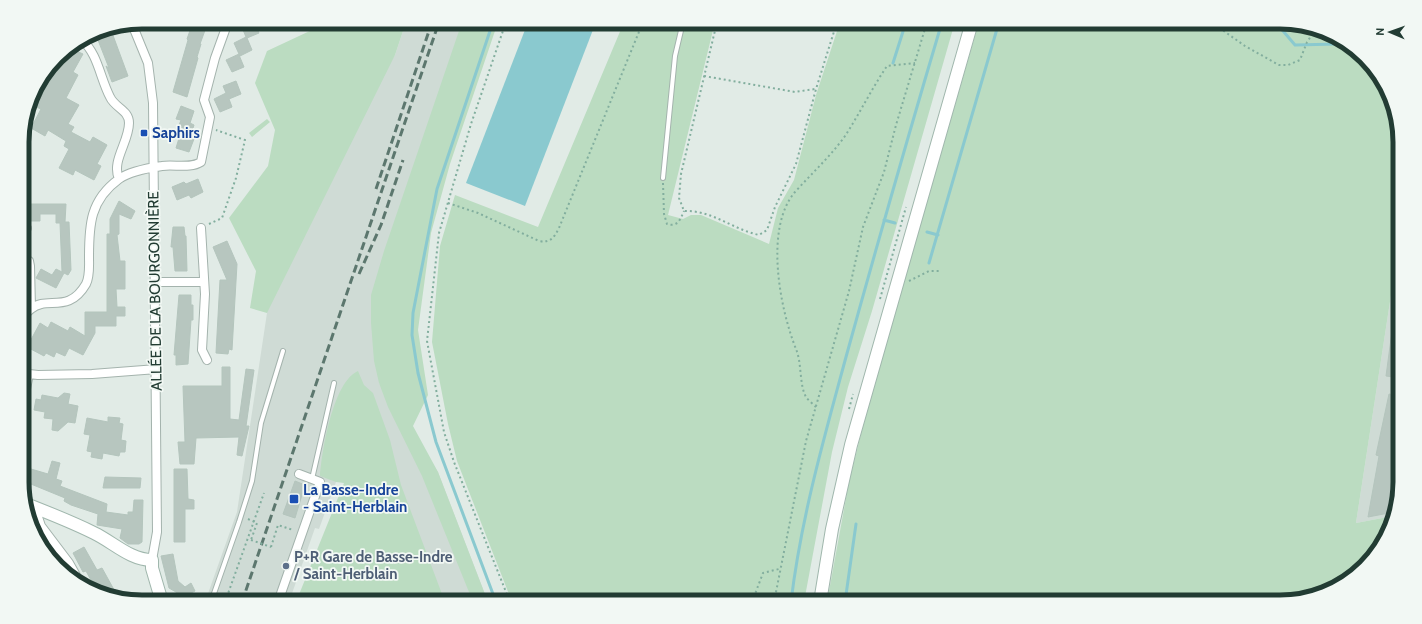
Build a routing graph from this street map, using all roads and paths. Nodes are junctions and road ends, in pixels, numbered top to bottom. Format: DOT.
graph roads {
  1 [pos="225,29"];
  2 [pos="504,29"];
  3 [pos="640,29"];
  4 [pos="681,29"];
  5 [pos="715,29"];
  6 [pos="835,29"];
  7 [pos="925,29"];
  8 [pos="970,29"];
  9 [pos="1221,29"];
  10 [pos="134,30"];
  11 [pos="1312,34"];
  12 [pos="86,44"];
  13 [pos="915,63"];
  14 [pos="704,76"];
  15 [pos="816,89"];
  16 [pos="208,128"];
  17 [pos="154,168"];
  18 [pos="663,178"];
  19 [pos="119,179"];
  20 [pos="448,203"];
  21 [pos="684,211"];
  22 [pos="201,228"];
  23 [pos="29,261"];
  24 [pos="941,271"];
  25 [pos="155,282"];
  26 [pos="203,282"];
  27 [pos="894,288"];
  28 [pos="31,308"];
  29 [pos="29,310"];
  30 [pos="283,350"];
  31 [pos="207,360"];
  32 [pos="157,369"];
  33 [pos="29,373"];
  34 [pos="334,383"];
  35 [pos="816,407"];
  36 [pos="299,474"];
  37 [pos="312,479"];
  38 [pos="264,493"];
  39 [pos="32,506"];
  40 [pos="33,510"];
  41 [pos="241,516"];
  42 [pos="254,521"];
  43 [pos="302,533"];
  44 [pos="152,560"];
  45 [pos="779,569"];
  46 [pos="75,573"];
  47 [pos="160,595"];
  48 [pos="213,595"];
  49 [pos="228,595"];
  50 [pos="280,595"];
  51 [pos="507,595"];
  52 [pos="755,595"];
  53 [pos="775,595"];
  54 [pos="821,595"];
  1 -- 16 [label="street"];
  2 -- 20 [label="path"];
  3 -- 20 [label="path"];
  4 -- 18 [label="lane"];
  5 -- 14 [label="path"];
  6 -- 15 [label="path"];
  7 -- 13 [label="path"];
  8 -- 27 [label="main road"];
  9 -- 11 [label="path"];
  10 -- 17 [label="street, ALLÉE DE LA BOURGONNIÈRE"];
  12 -- 19 [label="street"];
  13 -- 35 [label="path"];
  13 -- 35 [label="path"];
  14 -- 15 [label="path"];
  14 -- 21 [label="path"];
  15 -- 21 [label="path"];
  16 -- 17 [label="street"];
  16 -- 22 [label="path"];
  17 -- 19 [label="street"];
  17 -- 25 [label="street, ALLÉE DE LA BOURGONNIÈRE"];
  18 -- 21 [label="path"];
  19 -- 28 [label="street"];
  20 -- 51 [label="path"];
  22 -- 26 [label="street"];
  23 -- 28 [label="street"];
  24 -- 27 [label="path"];
  25 -- 26 [label="street"];
  25 -- 32 [label="street, ALLÉE DE LA BOURGONNIÈRE"];
  26 -- 31 [label="street"];
  27 -- 54 [label="main road"];
  28 -- 29 [label="street"];
  30 -- 41 [label="lane"];
  32 -- 33 [label="street"];
  32 -- 44 [label="street, ALLÉE DE LA BOURGONNIÈRE"];
  34 -- 37 [label="lane"];
  35 -- 45 [label="path"];
  36 -- 37 [label="street"];
  37 -- 43 [label="street"];
  38 -- 42 [label="path"];
  39 -- 44 [label="main road"];
  40 -- 46 [label="street"];
  41 -- 42 [label="path"];
  41 -- 48 [label="lane"];
  42 -- 43 [label="path, bridge"];
  42 -- 49 [label="path"];
  43 -- 50 [label="street"];
  44 -- 47 [label="main road"];
  45 -- 52 [label="path"];
  45 -- 53 [label="path"];
}
